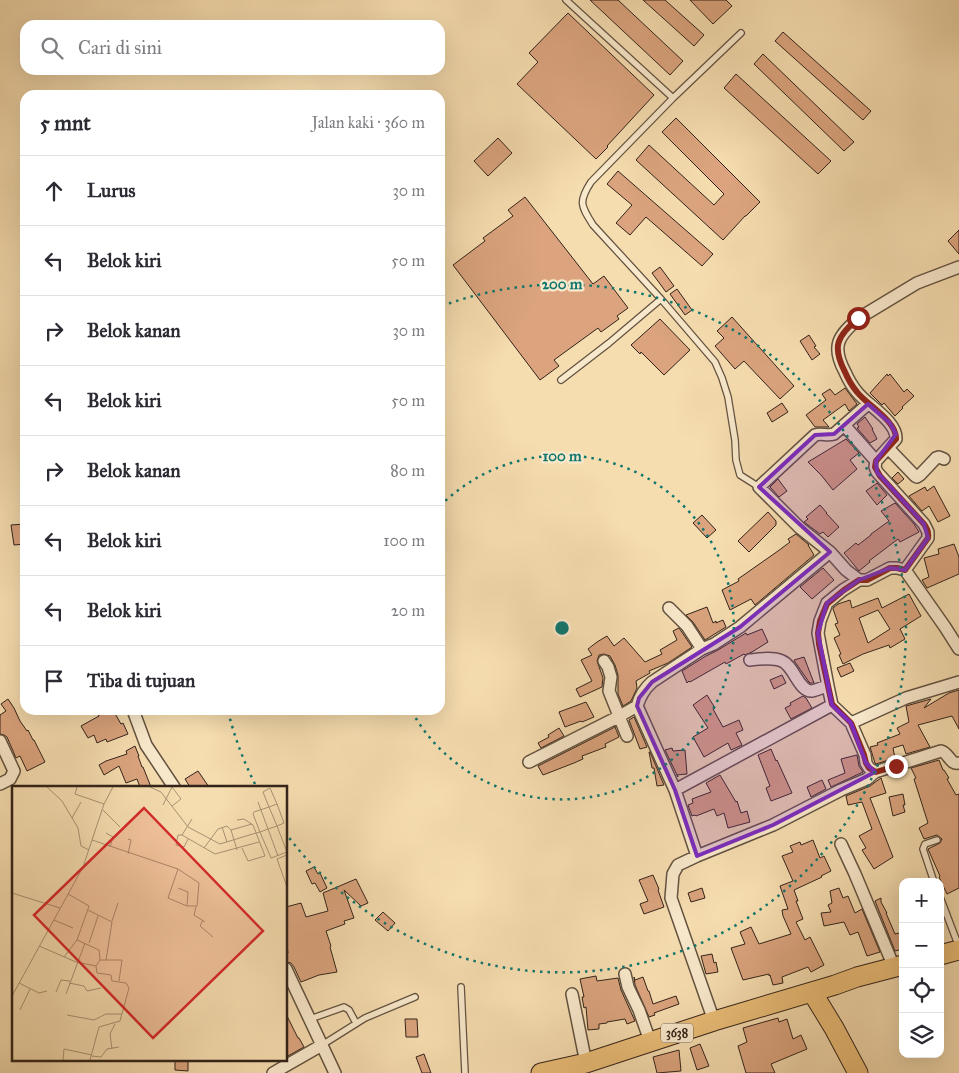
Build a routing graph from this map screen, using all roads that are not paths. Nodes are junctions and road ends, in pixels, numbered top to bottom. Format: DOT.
graph roads {
  1 [pos="566,0"];
  2 [pos="741,33"];
  3 [pos="672,98"];
  4 [pos="959,267"];
  5 [pos="661,299"];
  6 [pos="561,380"];
  7 [pos="868,404"];
  8 [pos="844,426"];
  9 [pos="888,448"];
  10 [pos="944,459"];
  11 [pos="876,461"];
  12 [pos="759,487"];
  13 [pos="830,552"];
  14 [pos="905,570"];
  15 [pos="859,580"];
  16 [pos="669,608"];
  17 [pos="959,649"];
  18 [pos="702,650"];
  19 [pos="750,660"];
  20 [pos="604,661"];
  21 [pos="959,682"];
  22 [pos="828,686"];
  23 [pos="832,704"];
  24 [pos="637,706"];
  25 [pos="135,715"];
  26 [pos="618,717"];
  27 [pos="851,723"];
  28 [pos="627,736"];
  29 [pos="0,741"];
  30 [pos="529,762"];
  31 [pos="959,763"];
  32 [pos="876,772"];
  33 [pos="0,784"];
  34 [pos="173,786"];
  35 [pos="676,790"];
  36 [pos="937,840"];
  37 [pos="841,844"];
  38 [pos="697,856"];
  39 [pos="933,878"];
  40 [pos="944,908"];
  41 [pos="959,948"];
  42 [pos="944,953"];
  43 [pos="898,966"];
  44 [pos="288,973"];
  45 [pos="626,974"];
  46 [pos="460,987"];
  47 [pos="812,992"];
  48 [pos="572,994"];
  49 [pos="415,997"];
  50 [pos="310,1019"];
  51 [pos="714,1021"];
  52 [pos="356,1023"];
  53 [pos="650,1041"];
  54 [pos="322,1045"];
  55 [pos="586,1063"];
  56 [pos="273,1073"];
  57 [pos="335,1073"];
  58 [pos="465,1073"];
  59 [pos="541,1073"];
  60 [pos="858,1073"];
  1 -- 3 [label="lane"];
  2 -- 3 [label="lane"];
  3 -- 5 [label="lane"];
  4 -- 7 [label="street"];
  5 -- 6 [label="lane"];
  5 -- 12 [label="lane"];
  7 -- 8 [label="street"];
  7 -- 9 [label="street"];
  8 -- 11 [label="street"];
  8 -- 12 [label="street"];
  9 -- 10 [label="street"];
  9 -- 11 [label="street"];
  11 -- 14 [label="street"];
  12 -- 13 [label="street"];
  13 -- 15 [label="street"];
  13 -- 18 [label="street"];
  14 -- 15 [label="street"];
  14 -- 17 [label="street"];
  15 -- 22 [label="street"];
  16 -- 18 [label="street"];
  18 -- 24 [label="street"];
  19 -- 22 [label="street"];
  20 -- 26 [label="street"];
  21 -- 27 [label="street"];
  22 -- 23 [label="street"];
  23 -- 27 [label="street"];
  23 -- 35 [label="street"];
  24 -- 26 [label="street"];
  24 -- 35 [label="street"];
  25 -- 34 [label="street"];
  26 -- 28 [label="street"];
  26 -- 30 [label="street"];
  27 -- 32 [label="street"];
  29 -- 33 [label="street"];
  31 -- 32 [label="street"];
  32 -- 38 [label="street"];
  35 -- 38 [label="street"];
  36 -- 39 [label="lane"];
  37 -- 43 [label="street"];
  38 -- 51 [label="street"];
  40 -- 41 [label="lane"];
  41 -- 42 [label="main road"];
  43 -- 47 [label="main road, 3638"];
  44 -- 50 [label="street"];
  45 -- 53 [label="street"];
  46 -- 58 [label="lane"];
  47 -- 51 [label="main road, 3638"];
  47 -- 60 [label="main road"];
  48 -- 55 [label="street"];
  49 -- 52 [label="lane"];
  50 -- 52 [label="lane"];
  50 -- 54 [label="street"];
  51 -- 53 [label="main road, 3638"];
  52 -- 54 [label="lane"];
  53 -- 55 [label="main road, 3638"];
  54 -- 56 [label="street"];
  54 -- 57 [label="street"];
  55 -- 59 [label="main road, 3638"];
}
